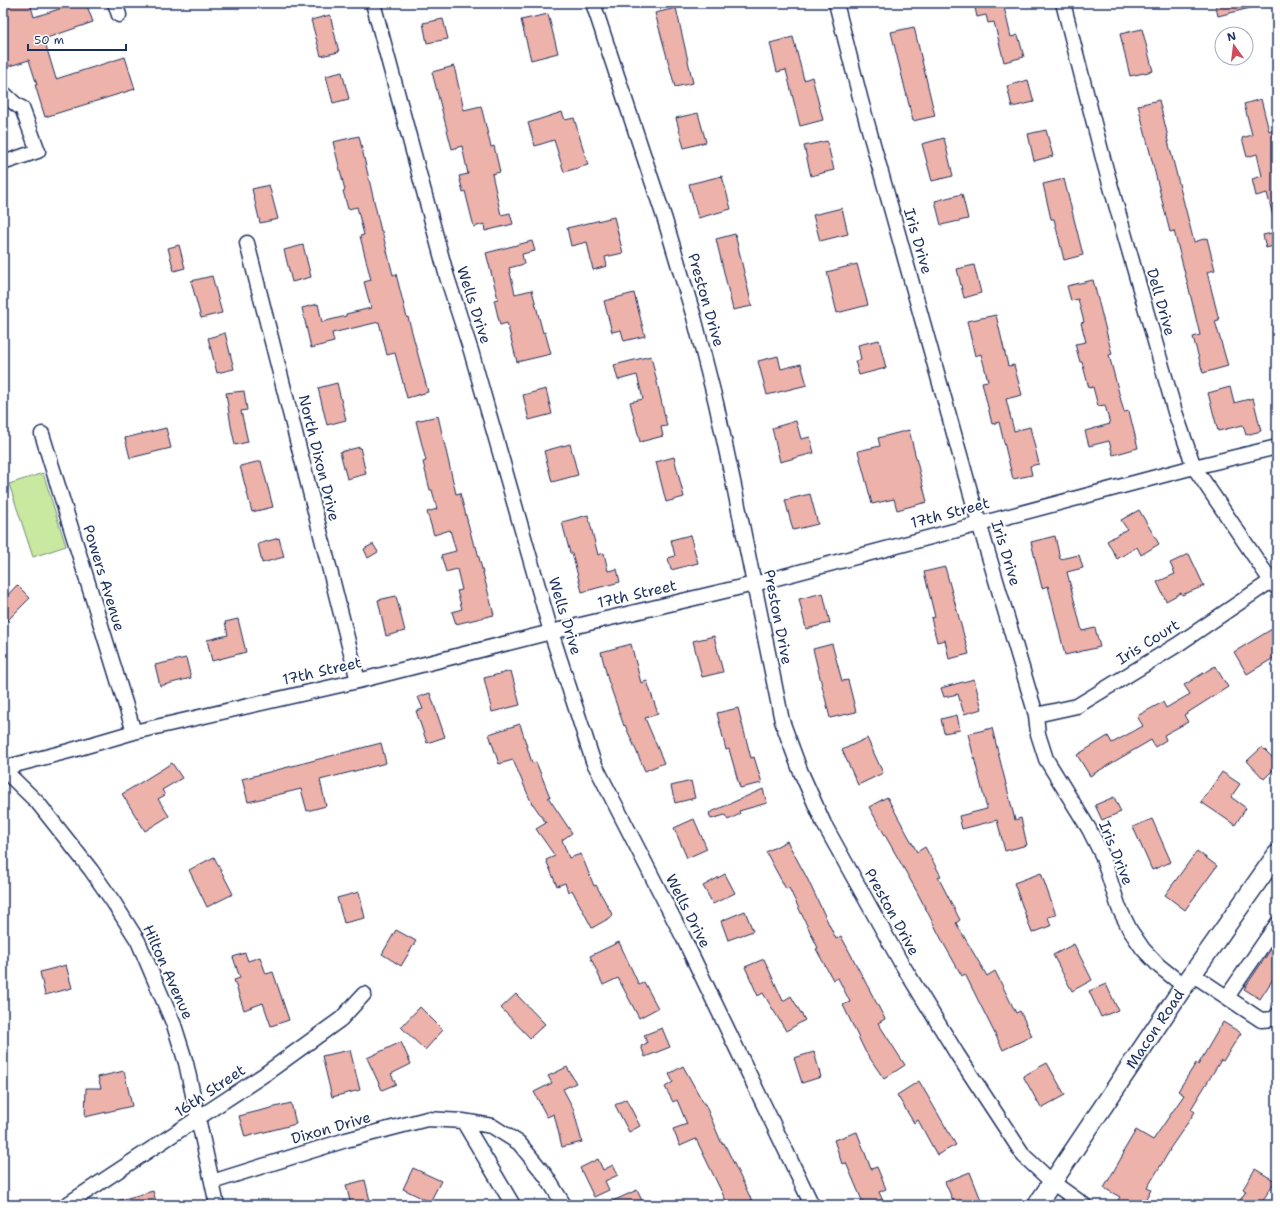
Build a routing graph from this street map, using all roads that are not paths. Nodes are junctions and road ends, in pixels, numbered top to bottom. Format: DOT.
graph roads {
  1 [pos="373,3"];
  2 [pos="593,3"];
  3 [pos="836,3"];
  4 [pos="1063,3"];
  5 [pos="3,93"];
  6 [pos="3,163"];
  7 [pos="247,243"];
  8 [pos="42,434"];
  9 [pos="1277,447"];
  10 [pos="1194,467"];
  11 [pos="979,523"];
  12 [pos="754,584"];
  13 [pos="1274,584"];
  14 [pos="551,632"];
  15 [pos="358,681"];
  16 [pos="1036,715"];
  17 [pos="134,732"];
  18 [pos="3,769"];
  19 [pos="1275,859"];
  20 [pos="1277,924"];
  21 [pos="1188,980"];
  22 [pos="364,994"];
  23 [pos="1227,998"];
  24 [pos="1277,1015"];
  25 [pos="199,1118"];
  26 [pos="463,1121"];
  27 [pos="212,1182"];
  28 [pos="1052,1182"];
  29 [pos="66,1205"];
  30 [pos="217,1205"];
  31 [pos="513,1205"];
  32 [pos="564,1205"];
  33 [pos="812,1205"];
  34 [pos="1037,1205"];
  35 [pos="1084,1205"];
  1 -- 14 [label="street, Wells Drive"];
  2 -- 12 [label="street, Preston Drive"];
  3 -- 11 [label="street, Iris Drive"];
  4 -- 10 [label="street, Dell Drive"];
  5 -- 6 [label="street"];
  7 -- 15 [label="street, North Dixon Drive"];
  8 -- 17 [label="street, Powers Avenue"];
  9 -- 10 [label="street, 17th Street"];
  10 -- 11 [label="street, 17th Street"];
  10 -- 13 [label="street, Dell Drive"];
  11 -- 12 [label="street, 17th Street"];
  11 -- 16 [label="street, Iris Drive"];
  12 -- 14 [label="street, 17th Street"];
  12 -- 28 [label="street, Preston Drive"];
  13 -- 16 [label="street, Iris Court"];
  14 -- 15 [label="street, 17th Street"];
  14 -- 33 [label="street, Wells Drive"];
  15 -- 17 [label="street, 17th Street"];
  16 -- 21 [label="street, Iris Drive"];
  17 -- 18 [label="street, 17th Street"];
  18 -- 25 [label="street, Hilton Avenue"];
  19 -- 21 [label="main road, Macon Road"];
  20 -- 23 [label="street"];
  21 -- 23 [label="street, Iris Drive"];
  21 -- 28 [label="main road, Macon Road"];
  22 -- 25 [label="street, 16th Street"];
  23 -- 24 [label="street, Iris Drive"];
  25 -- 27 [label="street, Hilton Avenue"];
  25 -- 29 [label="street, 16th Street"];
  26 -- 27 [label="street, Dixon Drive"];
  26 -- 31 [label="street"];
  26 -- 32 [label="street, Dixon Drive"];
  27 -- 30 [label="street, Hilton Avenue"];
  28 -- 34 [label="main road, Macon Road"];
  28 -- 35 [label="street, Preston Drive"];
}
